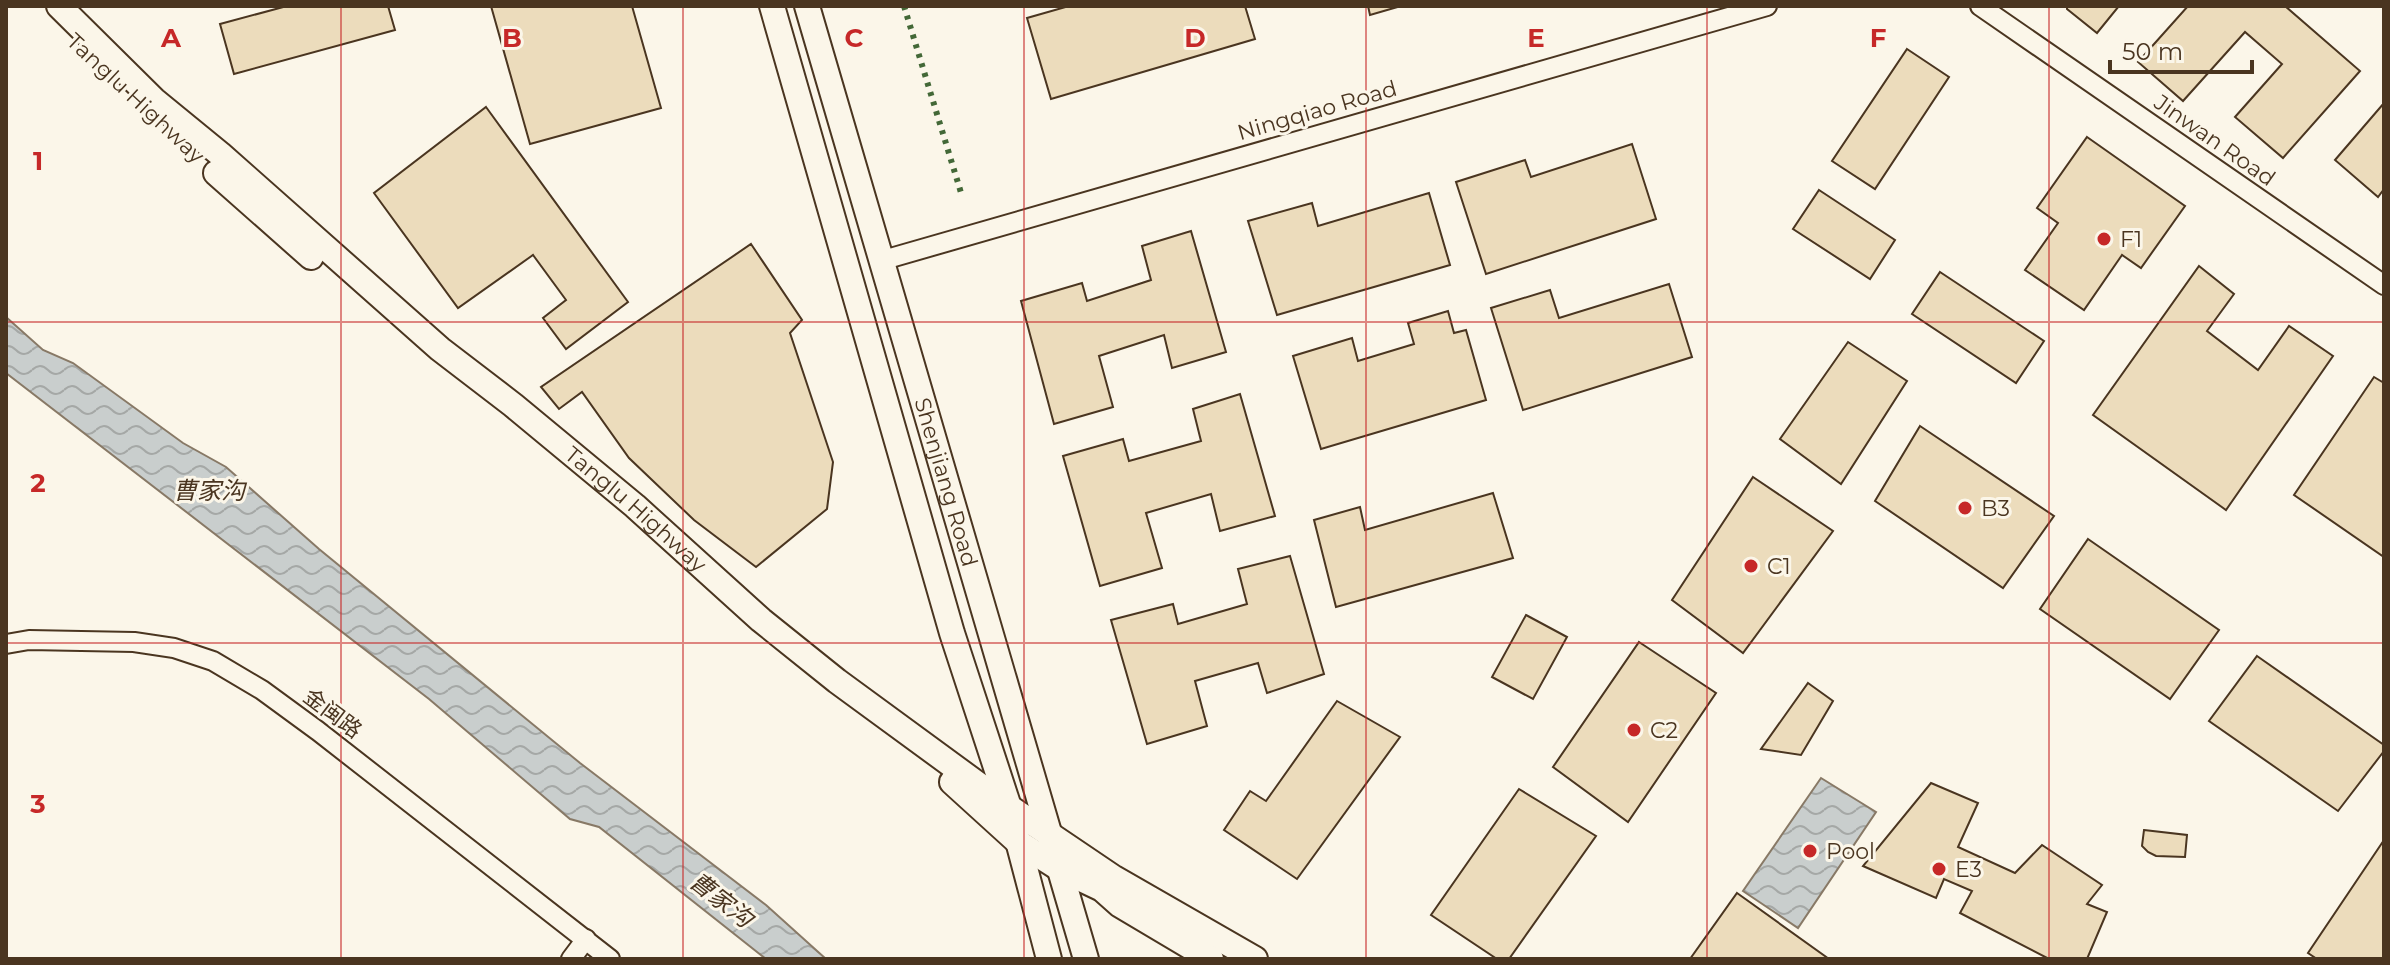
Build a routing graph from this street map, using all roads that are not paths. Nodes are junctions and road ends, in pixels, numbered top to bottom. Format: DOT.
graph roads {
  1 [pos="40,6"];
  2 [pos="59,6"];
  3 [pos="772,6"];
  4 [pos="807,6"];
  5 [pos="1767,6"];
  6 [pos="1980,6"];
  7 [pos="880,261"];
  8 [pos="2384,285"];
  9 [pos="6,644"];
  10 [pos="1009,807"];
  11 [pos="1051,836"];
  12 [pos="1018,842"];
  13 [pos="1060,869"];
  14 [pos="586,939"];
  15 [pos="571,959"];
  16 [pos="610,959"];
  17 [pos="1049,959"];
  18 [pos="1086,959"];
  19 [pos="1211,959"];
  20 [pos="1255,959"];
  1 -- 12 [label="main road, Tanglu Highway"];
  2 -- 10 [label="main road, Tanglu Highway"];
  3 -- 10 [label="main road, Shenjiang Road"];
  4 -- 7 [label="main road, Shenjiang Road"];
  5 -- 7 [label="street, Ningqiao Road"];
  6 -- 8 [label="street, Jinwan Road"];
  7 -- 11 [label="main road, Shenjiang Road"];
  9 -- 14 [label="street, 金闽路"];
  10 -- 11 [label="main road, Tanglu Highway"];
  10 -- 12 [label="main road, Shenjiang Road"];
  11 -- 13 [label="main road, Shenjiang Road"];
  11 -- 20 [label="main road, Tanglu Highway"];
  12 -- 13 [label="main road, Tanglu Highway"];
  12 -- 17 [label="main road, Shenjiang Road"];
  13 -- 18 [label="main road, Shenjiang Road"];
  13 -- 19 [label="main road, Tanglu Highway"];
  14 -- 15 [label="street"];
  14 -- 16 [label="street, 金闽路"];
}
